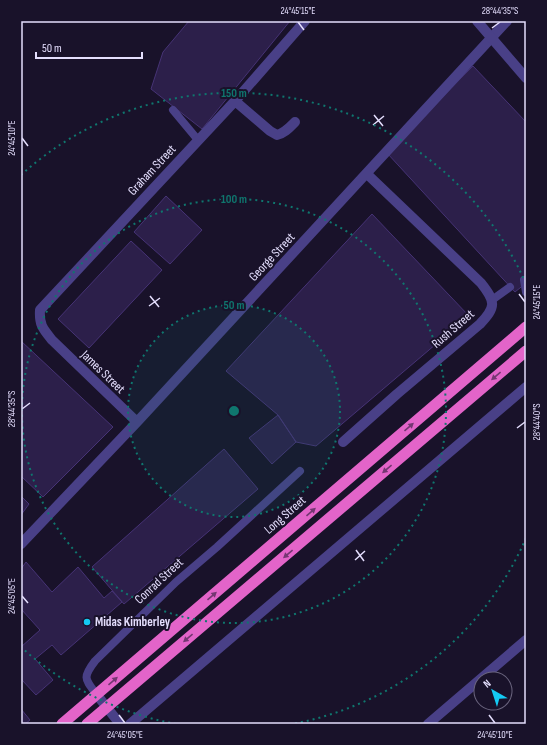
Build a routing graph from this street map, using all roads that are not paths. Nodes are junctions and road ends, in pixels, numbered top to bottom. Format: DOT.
graph roads {
  1 [pos="304,21"];
  2 [pos="477,21"];
  3 [pos="507,21"];
  4 [pos="491,38"];
  5 [pos="526,78"];
  6 [pos="234,101"];
  7 [pos="173,110"];
  8 [pos="295,122"];
  9 [pos="198,140"];
  10 [pos="367,174"];
  11 [pos="524,280"];
  12 [pos="510,287"];
  13 [pos="526,292"];
  14 [pos="492,300"];
  15 [pos="526,327"];
  16 [pos="52,340"];
  17 [pos="526,351"];
  18 [pos="526,387"];
  19 [pos="137,422"];
  20 [pos="344,442"];
  21 [pos="300,471"];
  22 [pos="21,544"];
  23 [pos="526,640"];
  24 [pos="97,695"];
  25 [pos="106,708"];
  26 [pos="62,724"];
  27 [pos="87,724"];
  28 [pos="120,724"];
  29 [pos="130,724"];
  30 [pos="428,724"];
  1 -- 6 [label="street, Graham Street"];
  2 -- 4 [label="street"];
  3 -- 4 [label="street, George Street"];
  4 -- 5 [label="street"];
  4 -- 10 [label="street, George Street"];
  6 -- 8 [label="street"];
  6 -- 9 [label="street, Graham Street"];
  7 -- 9 [label="lane"];
  9 -- 16 [label="street, Graham Street"];
  10 -- 14 [label="street"];
  10 -- 19 [label="street, George Street"];
  11 -- 13 [label="lane"];
  12 -- 14 [label="lane"];
  14 -- 20 [label="street, Rush Street"];
  24 -- 15 [label="highway, Long Street, one-way"];
  16 -- 19 [label="street, James Street"];
  17 -- 25 [label="highway, one-way"];
  18 -- 29 [label="street"];
  19 -- 22 [label="street, George Street"];
  21 -- 24 [label="lane, Conrad Street"];
  23 -- 30 [label="street"];
  24 -- 25 [label="street, Conrad Street"];
  24 -- 26 [label="highway, Long Street"];
  25 -- 27 [label="highway"];
  25 -- 28 [label="street, Conrad Street"];
}
